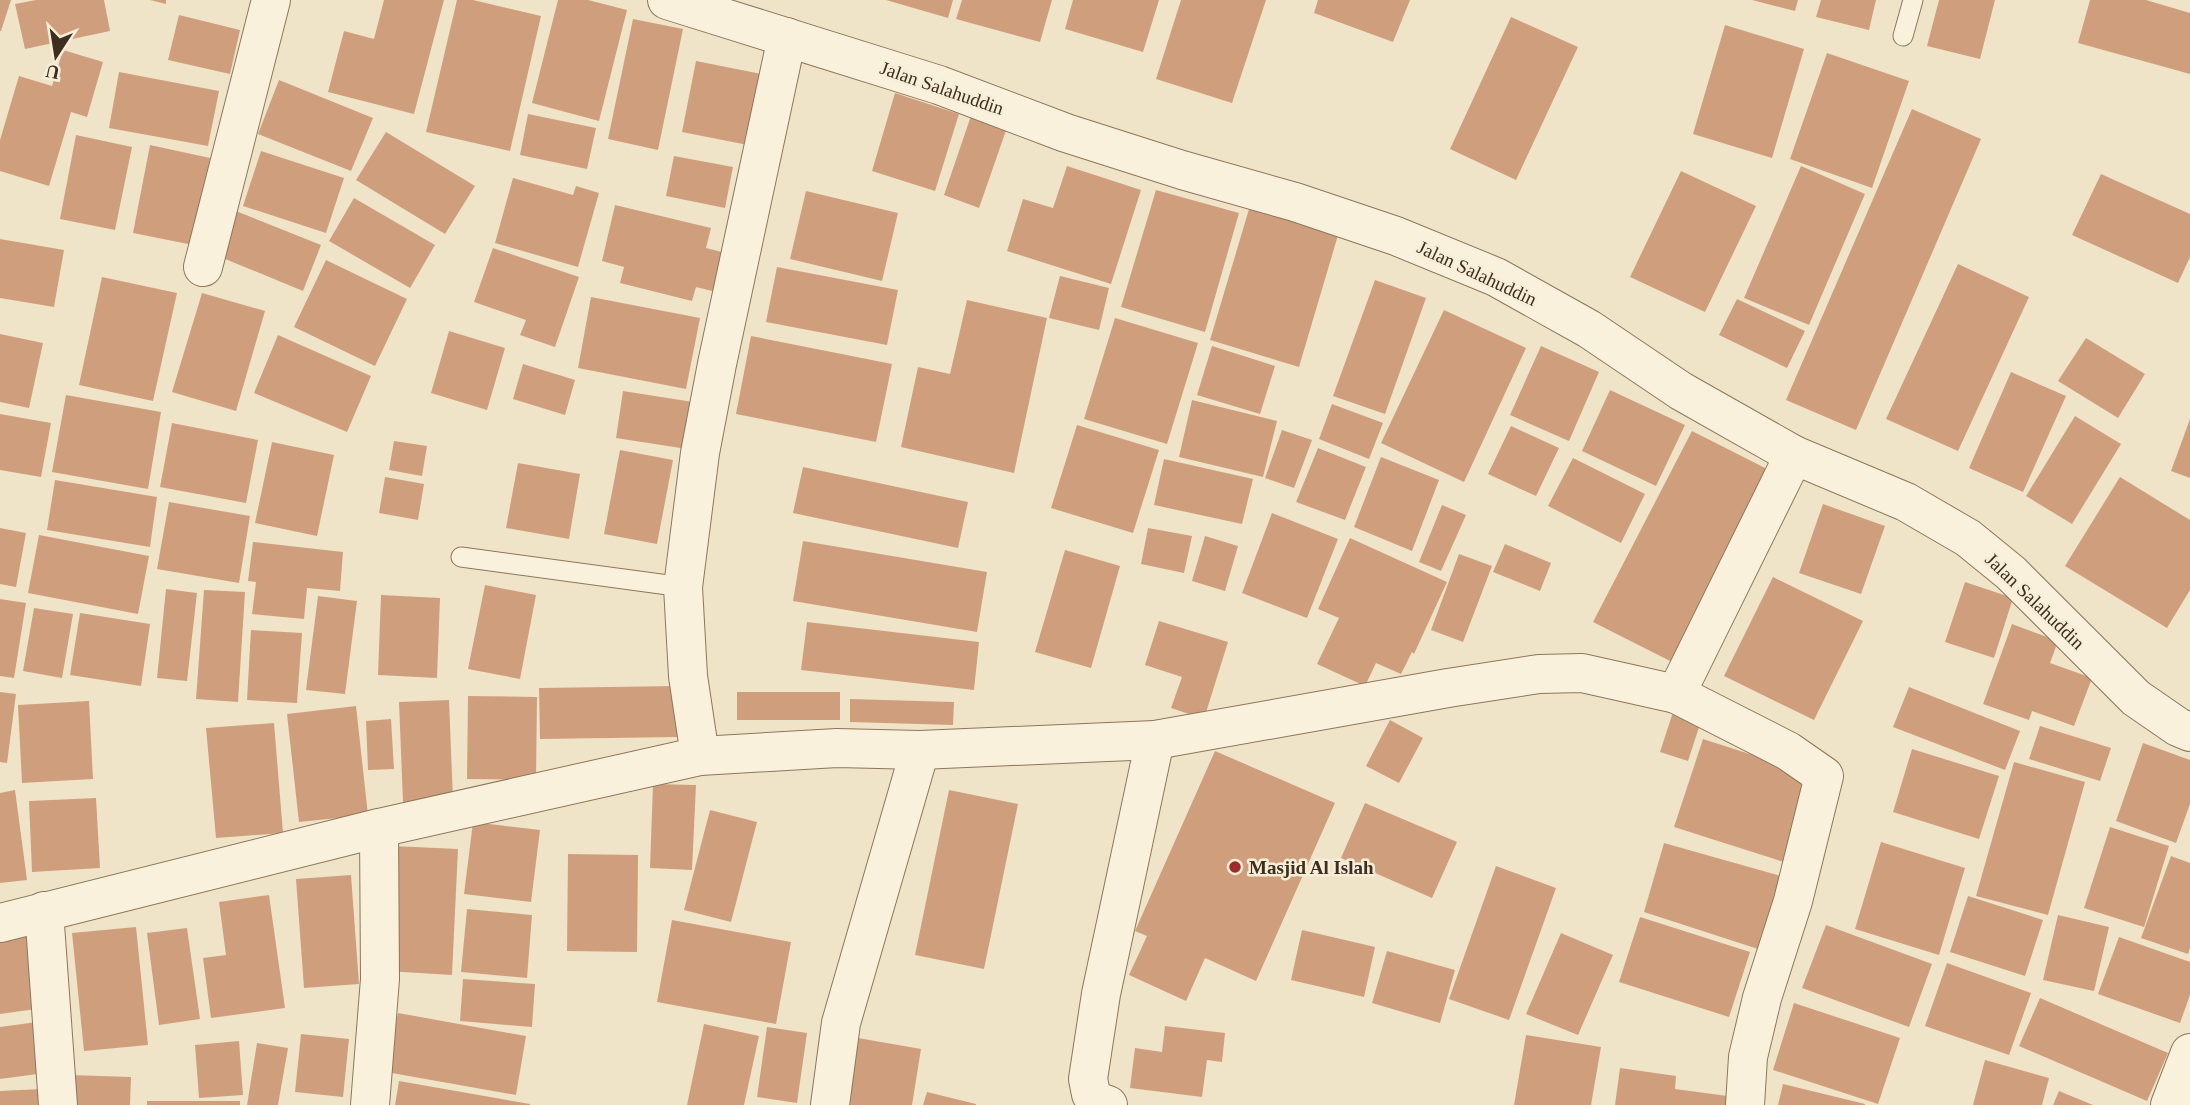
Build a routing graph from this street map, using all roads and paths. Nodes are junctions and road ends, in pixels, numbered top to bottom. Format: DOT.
graph roads {
  1 [pos="271,0"];
  2 [pos="667,0"];
  3 [pos="1913,0"];
  4 [pos="1903,36"];
  5 [pos="786,37"];
  6 [pos="202,267"];
  7 [pos="1794,455"];
  8 [pos="461,558"];
  9 [pos="683,587"];
  10 [pos="1676,694"];
  11 [pos="2190,732"];
  12 [pos="1155,740"];
  13 [pos="920,750"];
  14 [pos="700,756"];
  15 [pos="379,828"];
  16 [pos="44,911"];
  17 [pos="0,923"];
  18 [pos="2190,1053"];
  19 [pos="58,1105"];
  20 [pos="370,1105"];
  21 [pos="830,1105"];
  22 [pos="1108,1105"];
  23 [pos="1745,1105"];
  24 [pos="2170,1105"];
  1 -- 6 [label="street"];
  2 -- 5 [label="street, Jalan Salahuddin"];
  3 -- 4 [label="lane"];
  5 -- 7 [label="street, Jalan Salahuddin"];
  5 -- 9 [label="street"];
  7 -- 10 [label="street"];
  7 -- 11 [label="street, Jalan Salahuddin"];
  8 -- 9 [label="lane"];
  9 -- 14 [label="street"];
  10 -- 12 [label="street"];
  10 -- 23 [label="street"];
  12 -- 13 [label="street"];
  12 -- 22 [label="street"];
  13 -- 14 [label="street"];
  13 -- 21 [label="street"];
  14 -- 15 [label="street"];
  15 -- 16 [label="street"];
  15 -- 20 [label="street"];
  16 -- 17 [label="street"];
  16 -- 19 [label="street"];
  18 -- 24 [label="street"];
}
